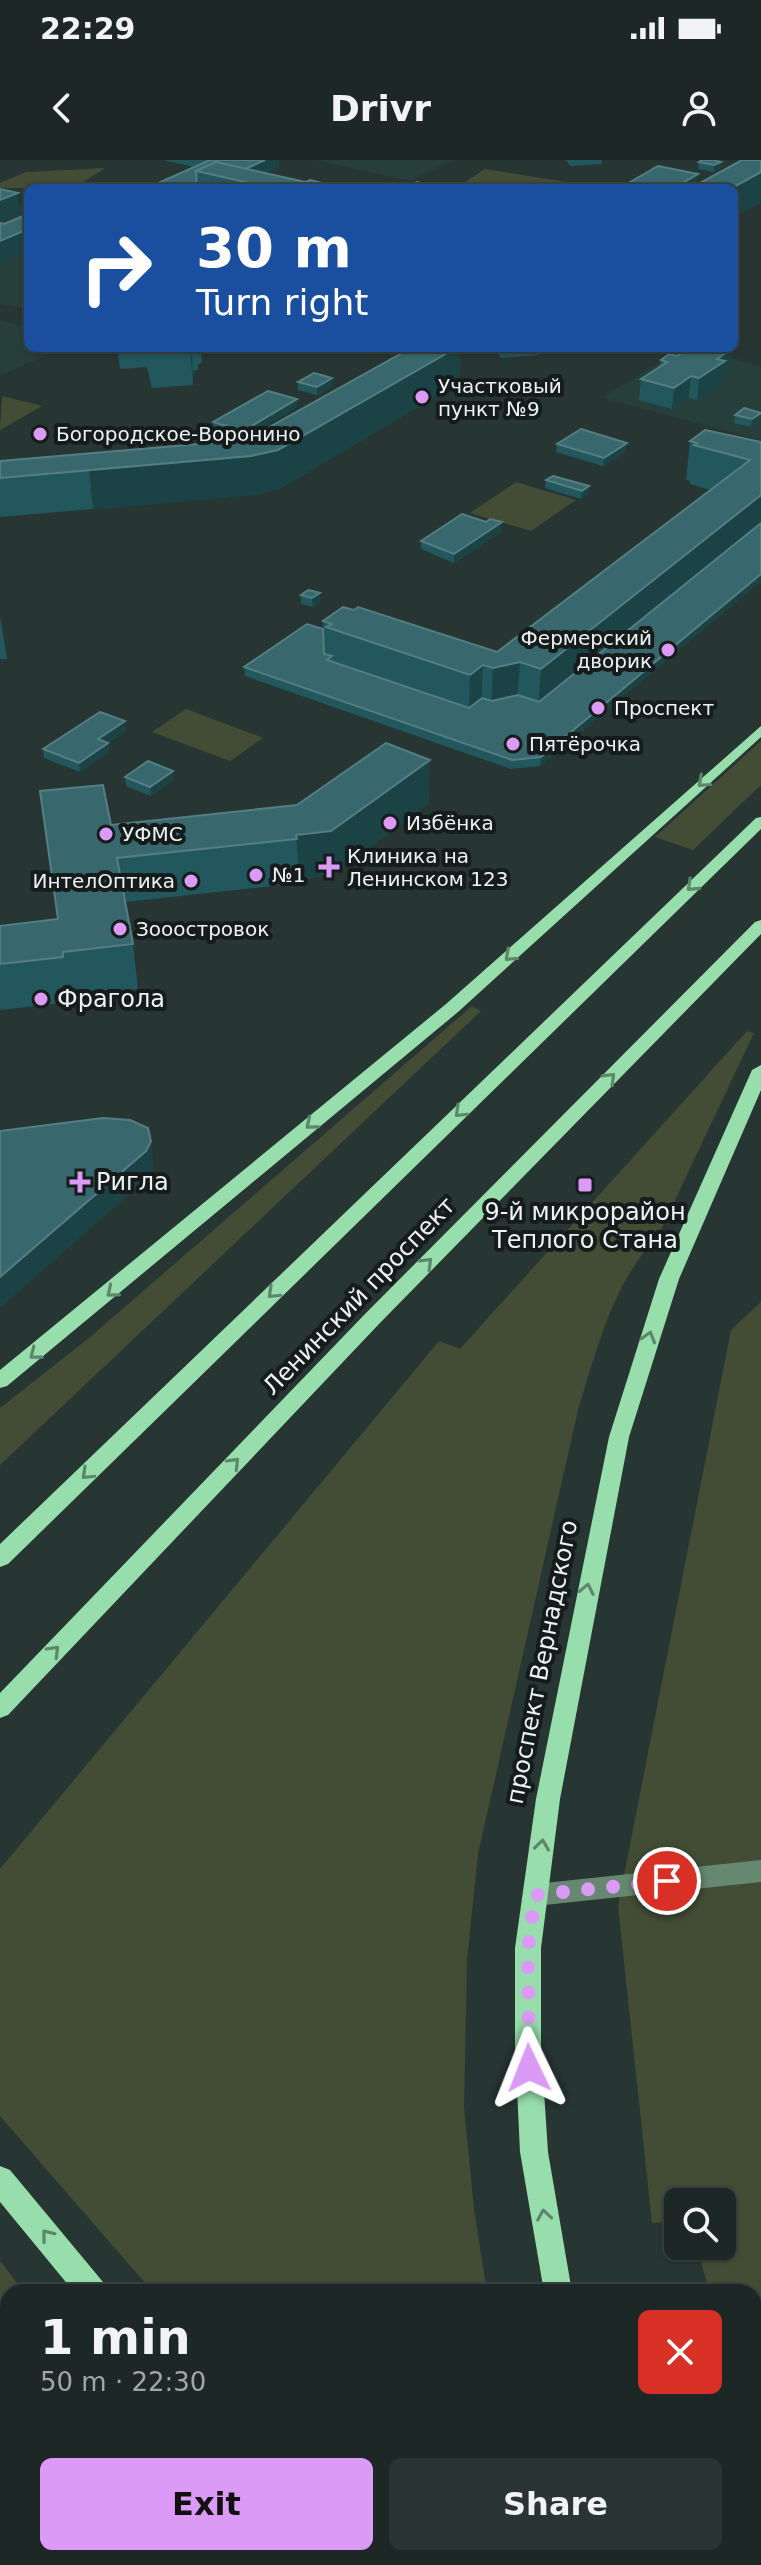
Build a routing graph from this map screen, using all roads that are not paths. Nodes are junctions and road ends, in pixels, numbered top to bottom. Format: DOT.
graph roads {
  1 [pos="761,730"];
  2 [pos="761,821"];
  3 [pos="761,925"];
  4 [pos="761,1070"];
  5 [pos="0,1381"];
  6 [pos="0,1558"];
  7 [pos="0,1708"];
  8 [pos="761,1871"];
  9 [pos="535,1895"];
  10 [pos="0,2180"];
  11 [pos="86,2284"];
  12 [pos="557,2284"];
  1 -- 5 [label="main road, one-way"];
  2 -- 6 [label="main road, one-way"];
  7 -- 3 [label="main road, Ленинский проспект, one-way"];
  9 -- 4 [label="main road, проспект Вернадского, one-way"];
  8 -- 9 [label="street"];
  12 -- 9 [label="main road, проспект Вернадского, one-way"];
  11 -- 10 [label="main road, one-way"];
}
